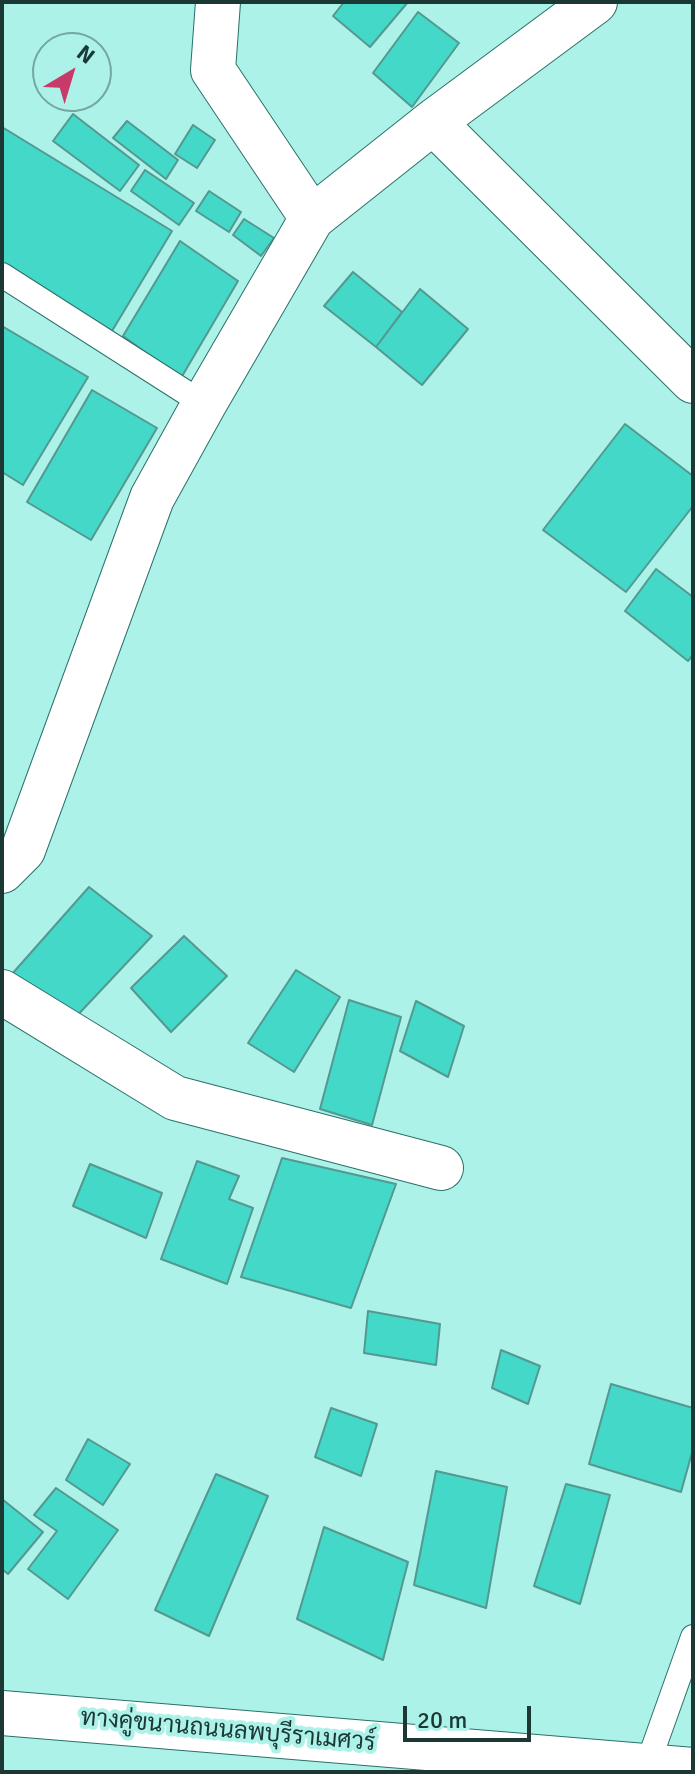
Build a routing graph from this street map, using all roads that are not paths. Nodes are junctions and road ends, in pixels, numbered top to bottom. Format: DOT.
graph roads {
  1 [pos="218,2"];
  2 [pos="595,2"];
  3 [pos="433,122"];
  4 [pos="312,218"];
  5 [pos="2,275"];
  6 [pos="693,381"];
  7 [pos="204,404"];
  8 [pos="2,871"];
  9 [pos="2,992"];
  10 [pos="441,1168"];
  11 [pos="693,1637"];
  12 [pos="2,1713"];
  13 [pos="647,1766"];
  14 [pos="693,1770"];
  1 -- 4 [label="street"];
  2 -- 3 [label="street"];
  3 -- 4 [label="street"];
  3 -- 6 [label="street"];
  4 -- 7 [label="street"];
  5 -- 7 [label="lane"];
  7 -- 8 [label="street"];
  9 -- 10 [label="street"];
  11 -- 13 [label="lane"];
  12 -- 13 [label="street, ทางคู่ขนานถนนลพบุรีราเมศวร์"];
  13 -- 14 [label="street, ทางคู่ขนานถนนลพบุรีราเมศวร์"];
}
